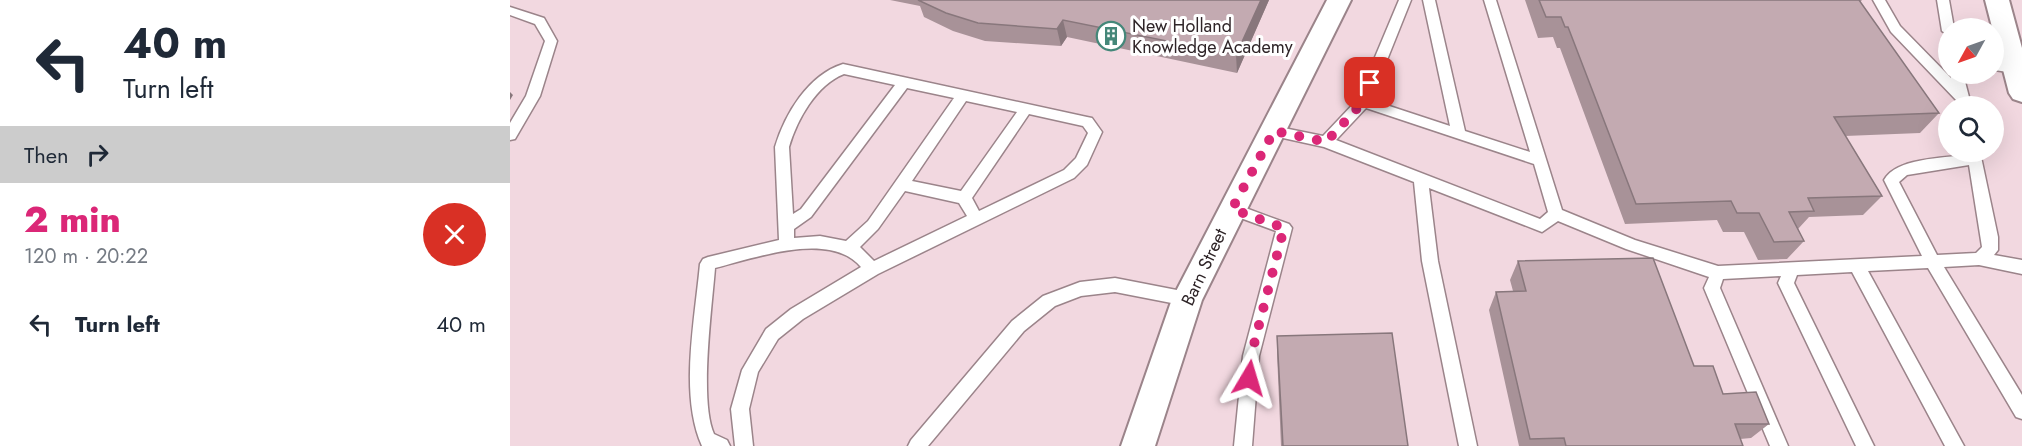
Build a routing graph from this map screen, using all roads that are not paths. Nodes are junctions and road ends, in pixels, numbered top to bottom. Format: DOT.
graph roads {
  1 [pos="1339,0"];
  2 [pos="1405,0"];
  3 [pos="1429,0"];
  4 [pos="1490,0"];
  5 [pos="1879,0"];
  6 [pos="1943,0"];
  7 [pos="1997,0"];
  8 [pos="510,11"];
  9 [pos="1946,18"];
  10 [pos="1999,18"];
  11 [pos="2004,67"];
  12 [pos="904,82"];
  13 [pos="2022,93"];
  14 [pos="963,95"];
  15 [pos="1957,96"];
  16 [pos="1363,102"];
  17 [pos="1026,109"];
  18 [pos="1274,131"];
  19 [pos="1460,134"];
  20 [pos="510,135"];
  21 [pos="1326,142"];
  22 [pos="1540,161"];
  23 [pos="1940,162"];
  24 [pos="1974,162"];
  25 [pos="1421,179"];
  26 [pos="901,184"];
  27 [pos="964,198"];
  28 [pos="1232,209"];
  29 [pos="1556,214"];
  30 [pos="976,219"];
  31 [pos="786,226"];
  32 [pos="787,245"];
  33 [pos="850,247"];
  34 [pos="1979,259"];
  35 [pos="1932,261"];
  36 [pos="1857,266"];
  37 [pos="2022,267"];
  38 [pos="872,268"];
  39 [pos="1791,269"];
  40 [pos="1718,273"];
  41 [pos="1188,299"];
  42 [pos="2022,411"];
  43 [pos="720,446"];
  44 [pos="744,446"];
  45 [pos="917,446"];
  46 [pos="1138,446"];
  47 [pos="1243,446"];
  48 [pos="1468,446"];
  49 [pos="1779,446"];
  50 [pos="1865,446"];
  51 [pos="1955,446"];
  1 -- 18 [label="street, Barn Street"];
  2 -- 16 [label="lane"];
  3 -- 19 [label="lane"];
  4 -- 22 [label="lane"];
  5 -- 15 [label="lane"];
  6 -- 9 [label="lane"];
  7 -- 10 [label="street"];
  8 -- 20 [label="lane"];
  11 -- 13 [label="street"];
  12 -- 14 [label="lane"];
  12 -- 31 [label="lane"];
  12 -- 31 [label="lane"];
  14 -- 17 [label="lane"];
  14 -- 26 [label="lane"];
  16 -- 19 [label="lane"];
  16 -- 21 [label="lane"];
  17 -- 27 [label="lane"];
  17 -- 30 [label="lane"];
  18 -- 21 [label="lane"];
  18 -- 28 [label="street, Barn Street"];
  19 -- 22 [label="lane"];
  21 -- 25 [label="lane"];
  22 -- 29 [label="lane"];
  23 -- 35 [label="lane"];
  24 -- 34 [label="lane"];
  25 -- 29 [label="lane"];
  25 -- 48 [label="lane"];
  26 -- 27 [label="lane"];
  26 -- 33 [label="lane"];
  27 -- 30 [label="lane"];
  28 -- 41 [label="street, Barn Street"];
  28 -- 47 [label="lane"];
  29 -- 40 [label="lane"];
  30 -- 38 [label="lane"];
  31 -- 32 [label="lane"];
  32 -- 33 [label="lane"];
  32 -- 43 [label="lane"];
  33 -- 38 [label="lane"];
  34 -- 35 [label="lane"];
  34 -- 37 [label="lane"];
  35 -- 36 [label="lane"];
  35 -- 42 [label="lane"];
  36 -- 39 [label="lane"];
  36 -- 51 [label="lane"];
  38 -- 44 [label="lane"];
  39 -- 40 [label="lane"];
  39 -- 50 [label="lane"];
  40 -- 49 [label="lane"];
  41 -- 45 [label="lane"];
  41 -- 46 [label="street, Barn Street"];
}
